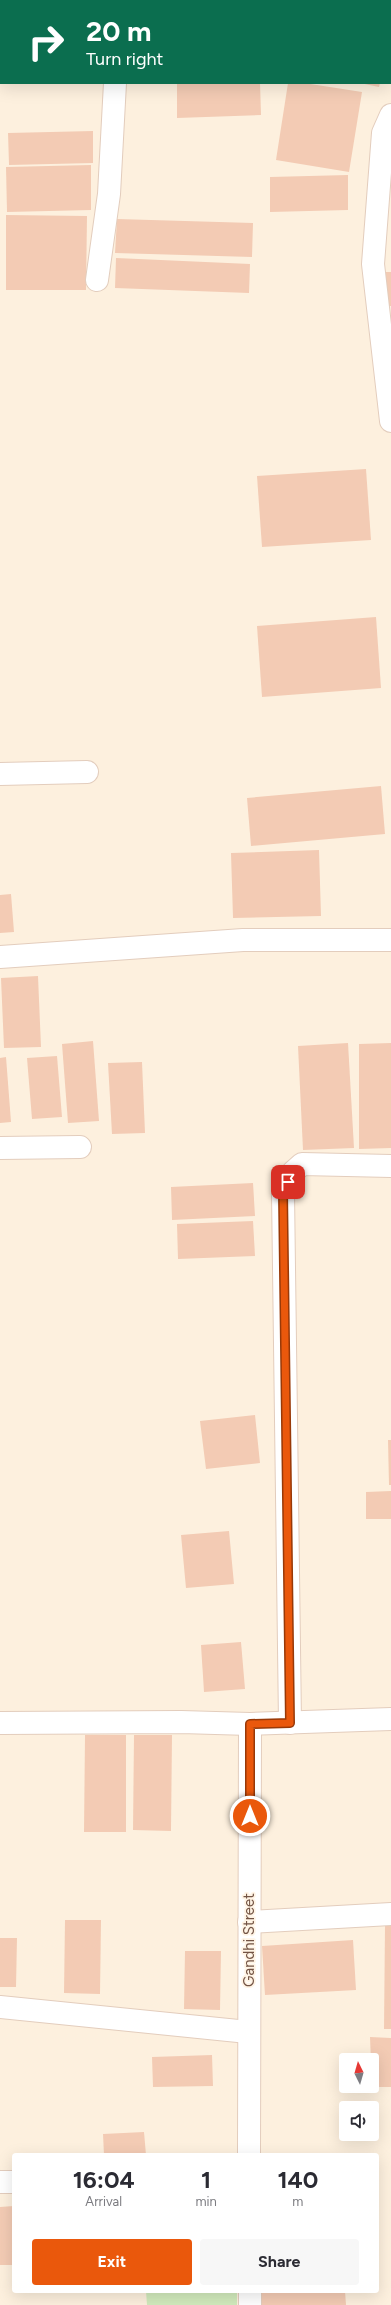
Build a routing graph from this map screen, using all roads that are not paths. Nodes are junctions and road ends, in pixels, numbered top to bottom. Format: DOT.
graph roads {
  1 [pos="115,84"];
  2 [pos="391,115"];
  3 [pos="97,280"];
  4 [pos="391,422"];
  5 [pos="87,772"];
  6 [pos="0,774"];
  7 [pos="391,940"];
  8 [pos="0,957"];
  9 [pos="80,1146"];
  10 [pos="0,1148"];
  11 [pos="391,1166"];
  12 [pos="391,1719"];
  13 [pos="0,1723"];
  14 [pos="290,1723"];
  15 [pos="250,1724"];
  16 [pos="391,1914"];
  17 [pos="249,1922"];
  18 [pos="0,2007"];
  19 [pos="248,2032"];
  20 [pos="249,2153"];
  21 [pos="0,2182"];
  22 [pos="12,2182"];
  23 [pos="250,2293"];
  24 [pos="250,2305"];
  1 -- 3 [label="street"];
  2 -- 4 [label="street"];
  5 -- 6 [label="street"];
  7 -- 8 [label="street"];
  9 -- 10 [label="street"];
  11 -- 14 [label="street"];
  12 -- 14 [label="street"];
  13 -- 15 [label="street"];
  14 -- 15 [label="street"];
  15 -- 17 [label="street, Gandhi Street"];
  16 -- 17 [label="street"];
  17 -- 19 [label="street, Gandhi Street"];
  18 -- 19 [label="street"];
  19 -- 20 [label="street, Gandhi Street"];
  21 -- 22 [label="street"];
  23 -- 24 [label="street"];
}
